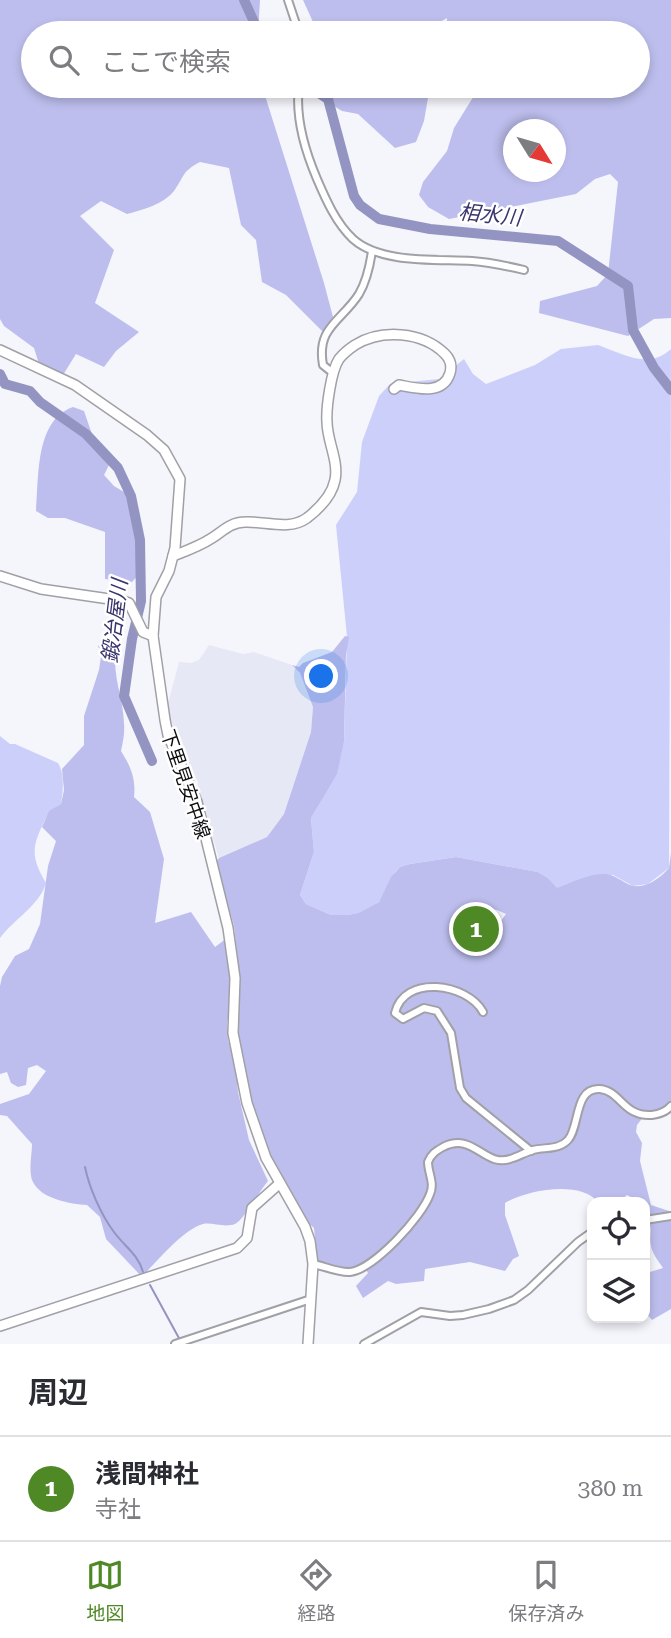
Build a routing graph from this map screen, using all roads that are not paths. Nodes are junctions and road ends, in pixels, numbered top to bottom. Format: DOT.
graph roads {
  1 [pos="288,0"];
  2 [pos="295,21"];
  3 [pos="299,98"];
  4 [pos="372,251"];
  5 [pos="524,270"];
  6 [pos="3,351"];
  7 [pos="333,373"];
  8 [pos="394,389"];
  9 [pos="173,556"];
  10 [pos="0,576"];
  11 [pos="153,636"];
  12 [pos="483,1012"];
  13 [pos="671,1106"];
  14 [pos="531,1151"];
  15 [pos="279,1184"];
  16 [pos="671,1216"];
  17 [pos="650,1219"];
  18 [pos="587,1236"];
  19 [pos="313,1264"];
  20 [pos="310,1299"];
  21 [pos="0,1326"];
  22 [pos="175,1344"];
  23 [pos="308,1344"];
  24 [pos="364,1344"];
  1 -- 2 [label="street"];
  3 -- 4 [label="street"];
  4 -- 5 [label="street"];
  4 -- 7 [label="street"];
  6 -- 9 [label="main road, 下里見安中線"];
  7 -- 8 [label="main road"];
  7 -- 9 [label="main road"];
  9 -- 11 [label="main road, 下里見安中線"];
  10 -- 11 [label="main road"];
  11 -- 15 [label="main road, 下里見安中線"];
  12 -- 14 [label="street"];
  13 -- 14 [label="street"];
  14 -- 19 [label="street"];
  15 -- 19 [label="main road, 下里見安中線"];
  15 -- 21 [label="main road"];
  16 -- 17 [label="street"];
  18 -- 24 [label="street"];
  19 -- 20 [label="main road, 下里見安中線"];
  20 -- 22 [label="street"];
  20 -- 23 [label="main road, 下里見安中線"];
}
